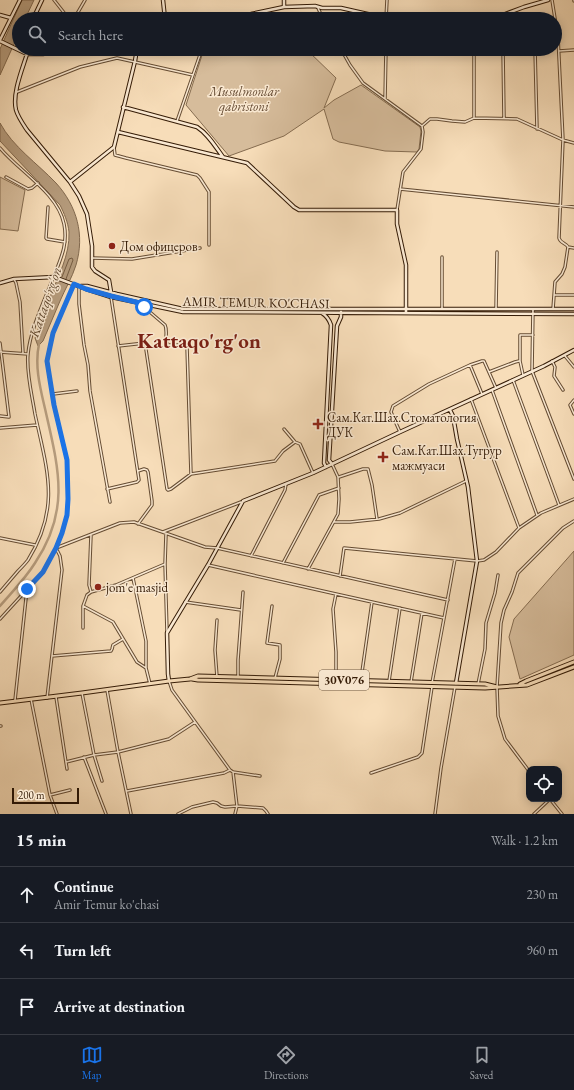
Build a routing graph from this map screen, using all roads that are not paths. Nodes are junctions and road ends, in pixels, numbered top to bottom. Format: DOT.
graph roads {
  1 [pos="20,0"];
  2 [pos="42,0"];
  3 [pos="54,0"];
  4 [pos="85,0"];
  5 [pos="163,0"];
  6 [pos="284,0"];
  7 [pos="387,0"];
  8 [pos="548,0"];
  9 [pos="552,0"];
  10 [pos="318,6"];
  11 [pos="284,7"];
  12 [pos="14,12"];
  13 [pos="36,12"];
  14 [pos="63,12"];
  15 [pos="78,12"];
  16 [pos="164,12"];
  17 [pos="260,12"];
  18 [pos="320,12"];
  19 [pos="359,12"];
  20 [pos="386,12"];
  21 [pos="512,12"];
  22 [pos="554,12"];
  23 [pos="0,15"];
  24 [pos="11,18"];
  25 [pos="0,41"];
  26 [pos="12,47"];
  27 [pos="574,50"];
  28 [pos="562,51"];
  29 [pos="25,56"];
  30 [pos="136,56"];
  31 [pos="200,56"];
  32 [pos="345,56"];
  33 [pos="386,56"];
  34 [pos="474,56"];
  35 [pos="503,56"];
  36 [pos="535,56"];
  37 [pos="559,56"];
  38 [pos="135,61"];
  39 [pos="193,75"];
  40 [pos="16,92"];
  41 [pos="385,99"];
  42 [pos="124,107"];
  43 [pos="474,118"];
  44 [pos="504,118"];
  45 [pos="177,121"];
  46 [pos="422,126"];
  47 [pos="537,129"];
  48 [pos="118,132"];
  49 [pos="563,140"];
  50 [pos="574,143"];
  51 [pos="114,147"];
  52 [pos="0,148"];
  53 [pos="223,158"];
  54 [pos="6,177"];
  55 [pos="70,182"];
  56 [pos="38,183"];
  57 [pos="400,189"];
  58 [pos="560,205"];
  59 [pos="48,207"];
  60 [pos="574,207"];
  61 [pos="397,210"];
  62 [pos="65,242"];
  63 [pos="209,245"];
  64 [pos="568,247"];
  65 [pos="200,248"];
  66 [pos="574,248"];
  67 [pos="497,252"];
  68 [pos="442,257"];
  69 [pos="92,258"];
  70 [pos="55,277"];
  71 [pos="14,279"];
  72 [pos="0,283"];
  73 [pos="72,284"];
  74 [pos="79,286"];
  75 [pos="111,292"];
  76 [pos="553,295"];
  77 [pos="574,295"];
  78 [pos="111,296"];
  79 [pos="144,304"];
  80 [pos="342,309"];
  81 [pos="406,309"];
  82 [pos="442,309"];
  83 [pos="496,309"];
  84 [pos="533,309"];
  85 [pos="553,309"];
  86 [pos="574,309"];
  87 [pos="221,311"];
  88 [pos="322,313"];
  89 [pos="341,313"];
  90 [pos="406,313"];
  91 [pos="533,313"];
  92 [pos="574,314"];
  93 [pos="533,335"];
  94 [pos="0,343"];
  95 [pos="118,346"];
  96 [pos="574,350"];
  97 [pos="1,352"];
  98 [pos="23,353"];
  99 [pos="28,354"];
  100 [pos="564,354"];
  101 [pos="520,361"];
  102 [pos="552,361"];
  103 [pos="470,365"];
  104 [pos="574,367"];
  105 [pos="532,371"];
  106 [pos="489,372"];
  107 [pos="523,375"];
  108 [pos="513,380"];
  109 [pos="496,388"];
  110 [pos="492,390"];
  111 [pos="563,390"];
  112 [pos="76,391"];
  113 [pos="52,394"];
  114 [pos="482,394"];
  115 [pos="471,399"];
  116 [pos="574,400"];
  117 [pos="450,410"];
  118 [pos="574,414"];
  119 [pos="0,416"];
  120 [pos="37,425"];
  121 [pos="0,428"];
  122 [pos="284,429"];
  123 [pos="400,432"];
  124 [pos="295,442"];
  125 [pos="332,464"];
  126 [pos="326,467"];
  127 [pos="138,471"];
  128 [pos="313,473"];
  129 [pos="191,474"];
  130 [pos="338,477"];
  131 [pos="574,479"];
  132 [pos="466,480"];
  133 [pos="286,484"];
  134 [pos="339,488"];
  135 [pos="107,489"];
  136 [pos="574,499"];
  137 [pos="243,501"];
  138 [pos="110,502"];
  139 [pos="559,505"];
  140 [pos="538,515"];
  141 [pos="377,519"];
  142 [pos="334,522"];
  143 [pos="574,522"];
  144 [pos="138,524"];
  145 [pos="519,528"];
  146 [pos="162,532"];
  147 [pos="166,534"];
  148 [pos="91,535"];
  149 [pos="0,538"];
  150 [pos="36,545"];
  151 [pos="56,548"];
  152 [pos="217,548"];
  153 [pos="251,556"];
  154 [pos="455,559"];
  155 [pos="477,561"];
  156 [pos="283,563"];
  157 [pos="165,564"];
  158 [pos="208,565"];
  159 [pos="308,569"];
  160 [pos="498,575"];
  161 [pos="340,576"];
  162 [pos="133,578"];
  163 [pos="27,589"];
  164 [pos="0,592"];
  165 [pos="91,592"];
  166 [pos="243,592"];
  167 [pos="336,594"];
  168 [pos="448,600"];
  169 [pos="185,602"];
  170 [pos="372,602"];
  171 [pos="83,606"];
  172 [pos="272,606"];
  173 [pos="400,608"];
  174 [pos="241,610"];
  175 [pos="422,613"];
  176 [pos="444,618"];
  177 [pos="0,619"];
  178 [pos="217,620"];
  179 [pos="83,628"];
  180 [pos="167,633"];
  181 [pos="123,639"];
  182 [pos="52,656"];
  183 [pos="574,662"];
  184 [pos="574,666"];
  185 [pos="146,668"];
  186 [pos="217,677"];
  187 [pos="238,677"];
  188 [pos="275,678"];
  189 [pos="190,679"];
  190 [pos="336,680"];
  191 [pos="169,681"];
  192 [pos="360,681"];
  193 [pos="389,682"];
  194 [pos="411,682"];
  195 [pos="150,684"];
  196 [pos="478,684"];
  197 [pos="432,685"];
  198 [pos="455,685"];
  199 [pos="518,685"];
  200 [pos="497,687"];
  201 [pos="107,690"];
  202 [pos="82,693"];
  203 [pos="56,696"];
  204 [pos="47,698"];
  205 [pos="31,699"];
  206 [pos="14,701"];
  207 [pos="0,703"];
  208 [pos="195,722"];
  209 [pos="118,752"];
  210 [pos="94,755"];
  211 [pos="84,757"];
  212 [pos="66,762"];
  213 [pos="526,767"];
  214 [pos="67,768"];
  215 [pos="230,770"];
  216 [pos="233,772"];
  217 [pos="371,773"];
  218 [pos="260,776"];
  219 [pos="102,780"];
  220 [pos="70,790"];
  221 [pos="127,791"];
  222 [pos="50,795"];
  223 [pos="547,802"];
  224 [pos="552,802"];
  225 [pos="237,806"];
  226 [pos="266,811"];
  227 [pos="57,814"];
  228 [pos="106,814"];
  229 [pos="131,814"];
  230 [pos="178,814"];
  231 [pos="235,814"];
  232 [pos="264,814"];
  233 [pos="268,814"];
  234 [pos="435,814"];
  235 [pos="534,814"];
  236 [pos="562,814"];
  1 -- 12 [label="street"];
  2 -- 13 [label="street"];
  3 -- 14 [label="street"];
  4 -- 15 [label="street"];
  5 -- 16 [label="street"];
  6 -- 11 [label="street"];
  7 -- 20 [label="street"];
  8 -- 21 [label="street"];
  9 -- 22 [label="street"];
  10 -- 11 [label="street"];
  10 -- 18 [label="street"];
  10 -- 19 [label="street"];
  11 -- 17 [label="street"];
  23 -- 24 [label="street"];
  24 -- 25 [label="street"];
  25 -- 26 [label="street"];
  27 -- 28 [label="street"];
  29 -- 40 [label="street"];
  30 -- 38 [label="street"];
  31 -- 39 [label="street"];
  32 -- 41 [label="street"];
  33 -- 41 [label="street"];
  34 -- 43 [label="street"];
  35 -- 44 [label="street"];
  36 -- 47 [label="street"];
  37 -- 49 [label="street"];
  38 -- 39 [label="street"];
  38 -- 40 [label="street"];
  38 -- 42 [label="street"];
  39 -- 45 [label="street"];
  40 -- 55 [label="street"];
  41 -- 46 [label="street"];
  42 -- 45 [label="street"];
  42 -- 48 [label="street"];
  43 -- 44 [label="street"];
  43 -- 46 [label="street"];
  44 -- 47 [label="street"];
  45 -- 53 [label="street"];
  46 -- 57 [label="street"];
  47 -- 49 [label="street"];
  48 -- 51 [label="street"];
  48 -- 53 [label="street"];
  49 -- 50 [label="street"];
  49 -- 58 [label="street"];
  51 -- 55 [label="street"];
  51 -- 63 [label="street"];
  52 -- 56 [label="street"];
  53 -- 61 [label="street"];
  54 -- 56 [label="street"];
  55 -- 69 [label="street"];
  56 -- 62 [label="street"];
  57 -- 58 [label="street"];
  57 -- 61 [label="street"];
  58 -- 60 [label="street"];
  58 -- 64 [label="street"];
  59 -- 62 [label="street"];
  61 -- 81 [label="street"];
  62 -- 70 [label="street"];
  64 -- 66 [label="street"];
  64 -- 76 [label="street"];
  65 -- 69 [label="street"];
  67 -- 83 [label="street"];
  68 -- 82 [label="street"];
  69 -- 75 [label="street"];
  70 -- 71 [label="street"];
  70 -- 73 [label="street"];
  70 -- 99 [label="street"];
  71 -- 72 [label="street"];
  71 -- 98 [label="street"];
  73 -- 74 [label="street"];
  73 -- 113 [label="street"];
  74 -- 75 [label="street, AMIR TEMUR KO'CHASI"];
  74 -- 78 [label="street, AMIR TEMUR KO'CHASI"];
  74 -- 135 [label="street"];
  75 -- 78 [label="street"];
  75 -- 87 [label="street, AMIR TEMUR KO'CHASI"];
  76 -- 77 [label="street"];
  76 -- 85 [label="street"];
  78 -- 79 [label="street, AMIR TEMUR KO'CHASI"];
  78 -- 95 [label="street"];
  79 -- 87 [label="street, AMIR TEMUR KO'CHASI"];
  79 -- 129 [label="street"];
  80 -- 81 [label="street, AMIR TEMUR KO'CHASI"];
  80 -- 87 [label="street, AMIR TEMUR KO'CHASI"];
  80 -- 89 [label="street"];
  81 -- 82 [label="street, AMIR TEMUR KO'CHASI"];
  81 -- 90 [label="street"];
  82 -- 83 [label="street, AMIR TEMUR KO'CHASI"];
  83 -- 84 [label="street, AMIR TEMUR KO'CHASI"];
  84 -- 85 [label="street, AMIR TEMUR KO'CHASI"];
  84 -- 91 [label="street"];
  85 -- 86 [label="street, AMIR TEMUR KO'CHASI"];
  87 -- 88 [label="street, AMIR TEMUR KO'CHASI"];
  88 -- 89 [label="street, AMIR TEMUR KO'CHASI"];
  88 -- 126 [label="street"];
  89 -- 90 [label="street, AMIR TEMUR KO'CHASI"];
  89 -- 125 [label="street"];
  90 -- 91 [label="street, AMIR TEMUR KO'CHASI"];
  91 -- 92 [label="street, AMIR TEMUR KO'CHASI"];
  91 -- 93 [label="street"];
  93 -- 101 [label="street"];
  93 -- 105 [label="street"];
  94 -- 97 [label="street"];
  95 -- 127 [label="street"];
  95 -- 129 [label="street"];
  96 -- 100 [label="street"];
  97 -- 98 [label="street"];
  97 -- 119 [label="street"];
  98 -- 99 [label="street"];
  99 -- 120 [label="street"];
  100 -- 102 [label="street"];
  100 -- 104 [label="street"];
  101 -- 106 [label="street"];
  101 -- 107 [label="street"];
  102 -- 105 [label="street"];
  102 -- 111 [label="street"];
  103 -- 106 [label="street"];
  103 -- 114 [label="street"];
  103 -- 123 [label="street"];
  105 -- 107 [label="street"];
  105 -- 131 [label="street"];
  106 -- 109 [label="street"];
  107 -- 108 [label="street"];
  108 -- 109 [label="street"];
  108 -- 139 [label="street"];
  109 -- 110 [label="street"];
  110 -- 114 [label="street"];
  110 -- 140 [label="street"];
  112 -- 113 [label="street"];
  113 -- 151 [label="street"];
  114 -- 115 [label="street"];
  115 -- 117 [label="street"];
  115 -- 145 [label="street"];
  116 -- 118 [label="street"];
  117 -- 123 [label="street"];
  117 -- 132 [label="street"];
  120 -- 121 [label="street"];
  120 -- 150 [label="street"];
  122 -- 124 [label="street"];
  123 -- 125 [label="street"];
  124 -- 128 [label="street"];
  124 -- 129 [label="street"];
  125 -- 126 [label="street"];
  125 -- 130 [label="street"];
  126 -- 128 [label="street"];
  127 -- 135 [label="street"];
  127 -- 144 [label="street"];
  128 -- 133 [label="street"];
  130 -- 134 [label="street"];
  130 -- 141 [label="street"];
  132 -- 141 [label="street"];
  132 -- 155 [label="street"];
  133 -- 137 [label="street"];
  133 -- 153 [label="street"];
  134 -- 142 [label="street"];
  134 -- 156 [label="street"];
  135 -- 138 [label="street"];
  136 -- 139 [label="street"];
  137 -- 146 [label="street"];
  137 -- 152 [label="street"];
  139 -- 140 [label="street"];
  140 -- 145 [label="street"];
  141 -- 142 [label="street"];
  142 -- 159 [label="street"];
  143 -- 200 [label="street"];
  144 -- 146 [label="street"];
  144 -- 148 [label="street"];
  145 -- 155 [label="street"];
  146 -- 147 [label="street"];
  147 -- 152 [label="street"];
  147 -- 157 [label="street"];
  148 -- 151 [label="street"];
  148 -- 165 [label="street"];
  149 -- 150 [label="street"];
  150 -- 164 [label="street"];
  151 -- 163 [label="street"];
  151 -- 182 [label="street"];
  152 -- 153 [label="street"];
  152 -- 158 [label="street"];
  153 -- 156 [label="street"];
  154 -- 155 [label="street"];
  154 -- 161 [label="street"];
  154 -- 168 [label="street"];
  155 -- 198 [label="street"];
  156 -- 159 [label="street"];
  157 -- 162 [label="street"];
  157 -- 180 [label="street"];
  158 -- 167 [label="street"];
  158 -- 169 [label="street"];
  159 -- 161 [label="street"];
  160 -- 196 [label="street"];
  161 -- 168 [label="street"];
  162 -- 165 [label="street"];
  162 -- 185 [label="street"];
  163 -- 177 [label="street"];
  163 -- 206 [label="street"];
  165 -- 171 [label="street"];
  166 -- 174 [label="street"];
  167 -- 170 [label="street"];
  167 -- 190 [label="street"];
  168 -- 176 [label="street"];
  169 -- 174 [label="street"];
  169 -- 180 [label="street"];
  170 -- 173 [label="street"];
  170 -- 192 [label="street"];
  171 -- 179 [label="street"];
  171 -- 181 [label="street"];
  172 -- 188 [label="street"];
  173 -- 175 [label="street"];
  173 -- 193 [label="street"];
  174 -- 187 [label="street"];
  175 -- 176 [label="street"];
  175 -- 194 [label="street"];
  176 -- 197 [label="street"];
  178 -- 186 [label="street"];
  180 -- 191 [label="street"];
  181 -- 182 [label="street"];
  181 -- 185 [label="street"];
  182 -- 204 [label="street"];
  183 -- 199 [label="main road, 30V076"];
  184 -- 199 [label="main road, 30V076"];
  185 -- 195 [label="street"];
  186 -- 187 [label="main road, 30V076"];
  186 -- 189 [label="main road, 30V076"];
  187 -- 188 [label="main road, 30V076"];
  188 -- 190 [label="main road, 30V076"];
  189 -- 191 [label="main road, 30V076"];
  189 -- 197 [label="main road, 30V076"];
  190 -- 192 [label="main road, 30V076"];
  191 -- 195 [label="main road, 30V076"];
  191 -- 208 [label="street"];
  192 -- 193 [label="main road, 30V076"];
  193 -- 194 [label="main road, 30V076"];
  194 -- 197 [label="main road, 30V076"];
  195 -- 201 [label="main road, 30V076"];
  196 -- 198 [label="main road, 30V076"];
  196 -- 200 [label="main road, 30V076"];
  197 -- 198 [label="main road, 30V076"];
  197 -- 217 [label="street"];
  198 -- 200 [label="main road, 30V076"];
  198 -- 234 [label="street"];
  199 -- 200 [label="main road, 30V076"];
  200 -- 213 [label="street"];
  201 -- 202 [label="main road, 30V076"];
  201 -- 209 [label="street"];
  202 -- 203 [label="main road, 30V076"];
  202 -- 210 [label="street"];
  203 -- 204 [label="main road, 30V076"];
  203 -- 212 [label="street"];
  204 -- 205 [label="main road, 30V076"];
  205 -- 206 [label="main road, 30V076"];
  205 -- 222 [label="street"];
  206 -- 207 [label="main road, 30V076"];
  208 -- 209 [label="street"];
  208 -- 215 [label="street"];
  209 -- 210 [label="street"];
  209 -- 221 [label="street"];
  210 -- 211 [label="street"];
  210 -- 219 [label="street"];
  211 -- 212 [label="street"];
  211 -- 228 [label="street"];
  212 -- 214 [label="street"];
  215 -- 216 [label="street"];
  215 -- 221 [label="street"];
  216 -- 218 [label="street"];
  216 -- 225 [label="street"];
  220 -- 222 [label="street"];
  221 -- 229 [label="street"];
  222 -- 227 [label="street"];
  223 -- 235 [label="street"];
  224 -- 236 [label="street"];
  225 -- 226 [label="street"];
  225 -- 230 [label="street"];
  225 -- 231 [label="street"];
  226 -- 232 [label="street"];
  226 -- 233 [label="street"];
}
